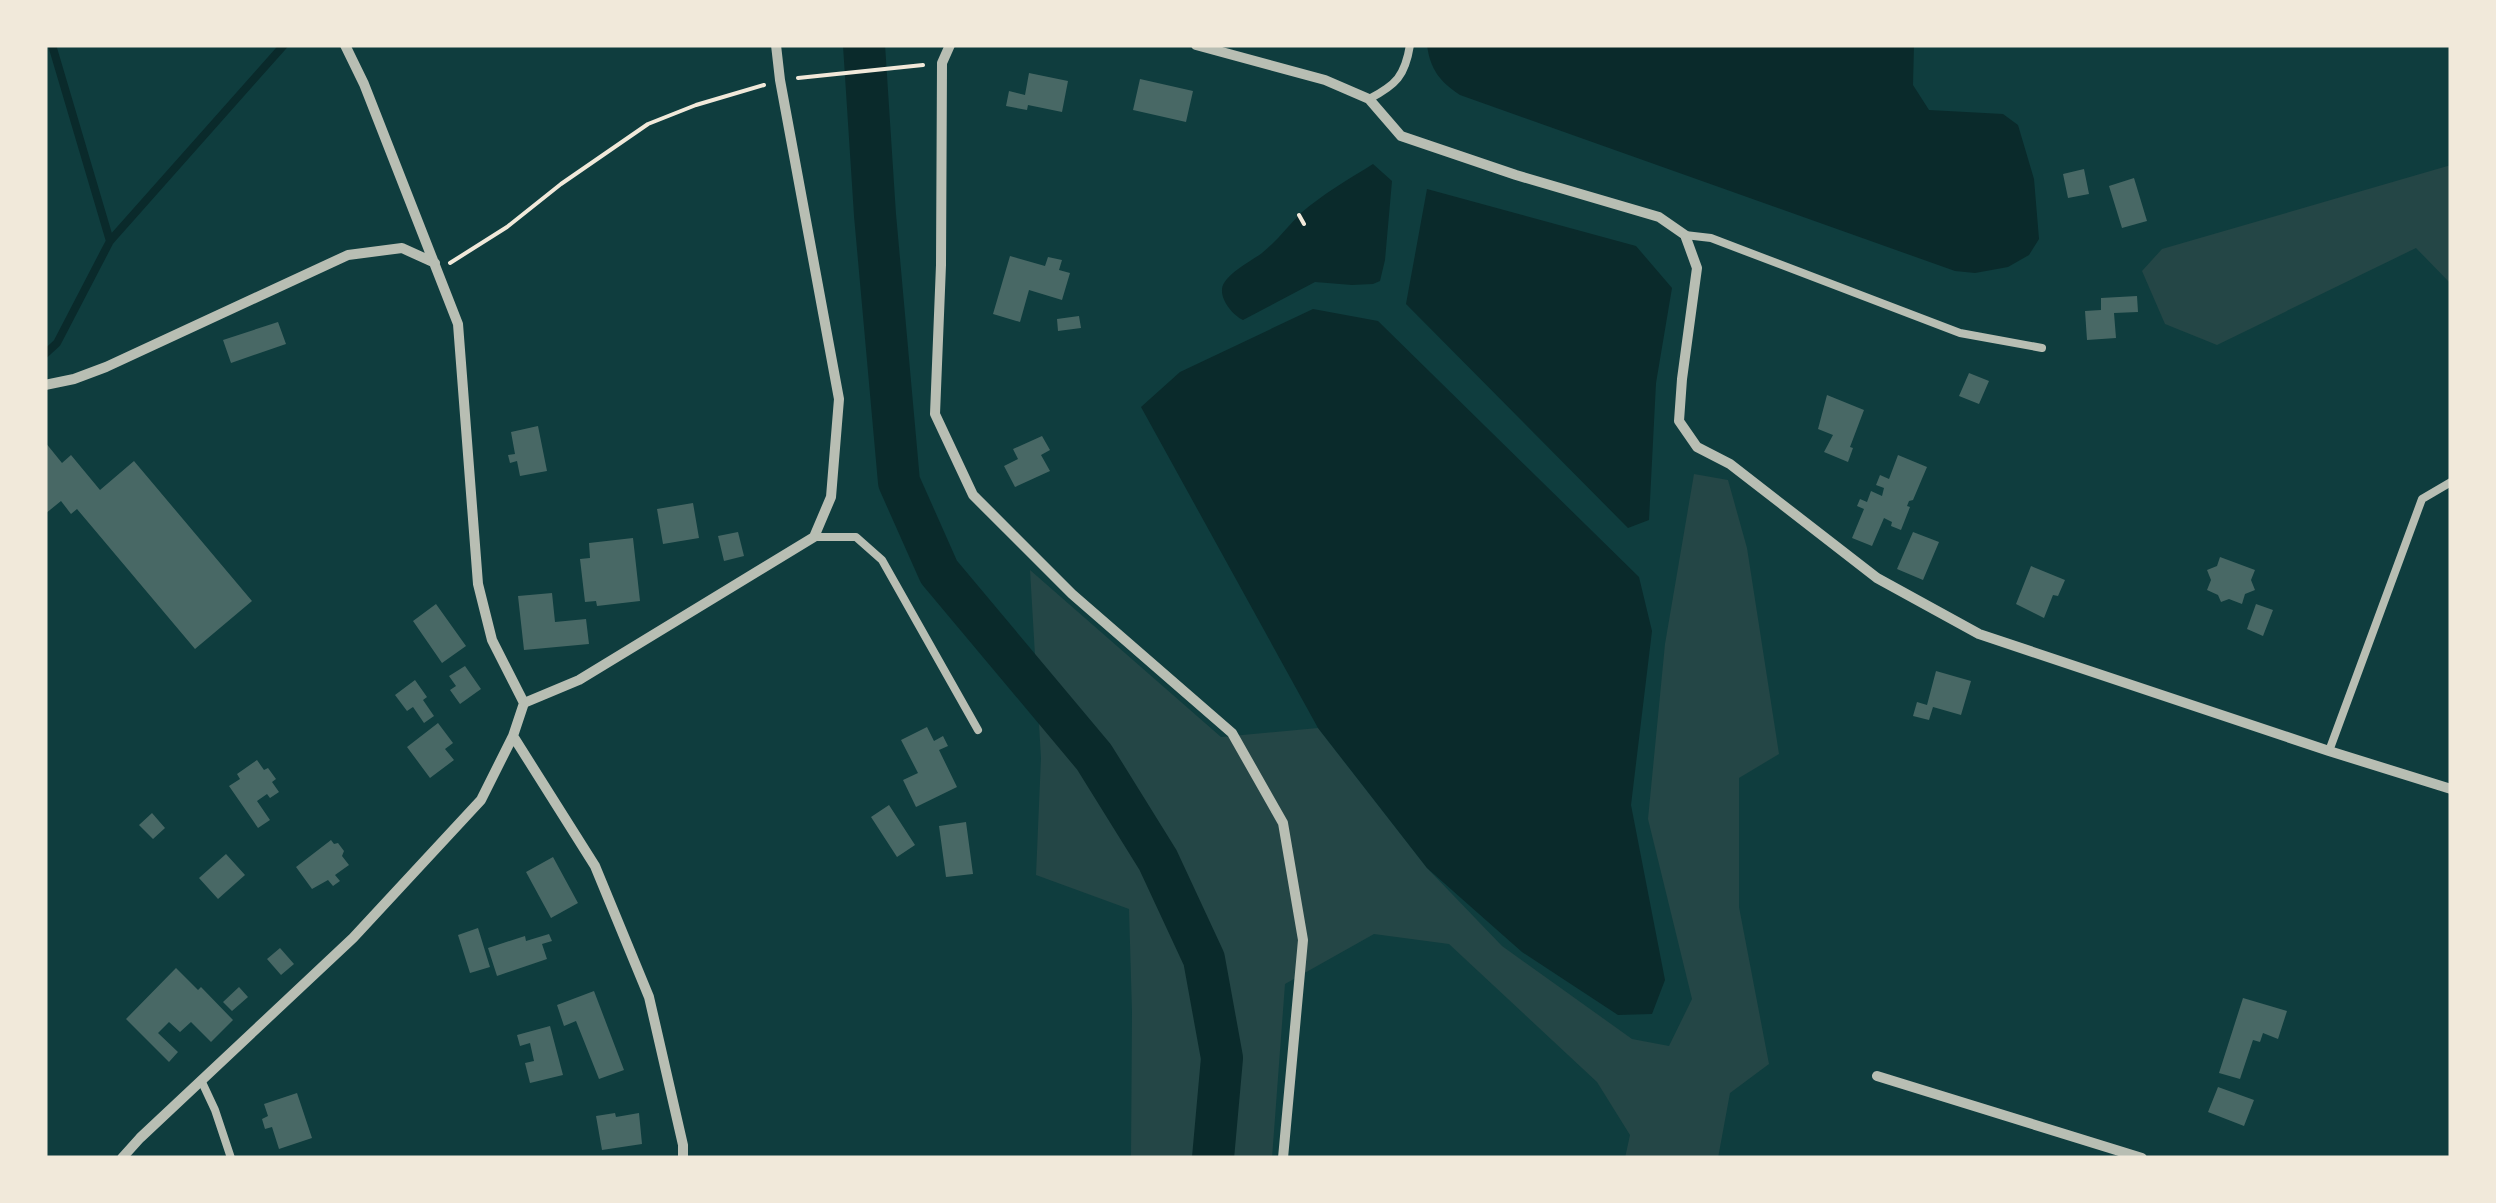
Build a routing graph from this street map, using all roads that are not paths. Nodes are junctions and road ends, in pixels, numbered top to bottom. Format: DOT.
graph roads {
  1 [pos="346,45"];
  2 [pos="776,45"];
  3 [pos="950,45"];
  4 [pos="1196,45"];
  5 [pos="1410,45"];
  6 [pos="1369,99"];
  7 [pos="1685,236"];
  8 [pos="437,265"];
  9 [pos="2042,348"];
  10 [pos="45,385"];
  11 [pos="2451,482"];
  12 [pos="814,537"];
  13 [pos="524,703"];
  14 [pos="978,730"];
  15 [pos="513,736"];
  16 [pos="2329,751"];
  17 [pos="2451,789"];
  18 [pos="1877,1076"];
  19 [pos="201,1080"];
  20 [pos="122,1158"];
  21 [pos="231,1158"];
  22 [pos="684,1158"];
  23 [pos="1283,1158"];
  24 [pos="2142,1158"];
  1 -- 8 [label="street"];
  2 -- 12 [label="street"];
  3 -- 23 [label="street"];
  4 -- 6 [label="street"];
  5 -- 6 [label="lane"];
  6 -- 7 [label="street"];
  7 -- 9 [label="lane"];
  7 -- 16 [label="street"];
  8 -- 10 [label="street"];
  8 -- 13 [label="street"];
  11 -- 16 [label="lane"];
  12 -- 13 [label="street"];
  12 -- 14 [label="lane"];
  13 -- 15 [label="street"];
  15 -- 19 [label="street"];
  15 -- 22 [label="street"];
  16 -- 17 [label="street"];
  18 -- 24 [label="street"];
  19 -- 20 [label="street"];
  19 -- 21 [label="lane"];
}
